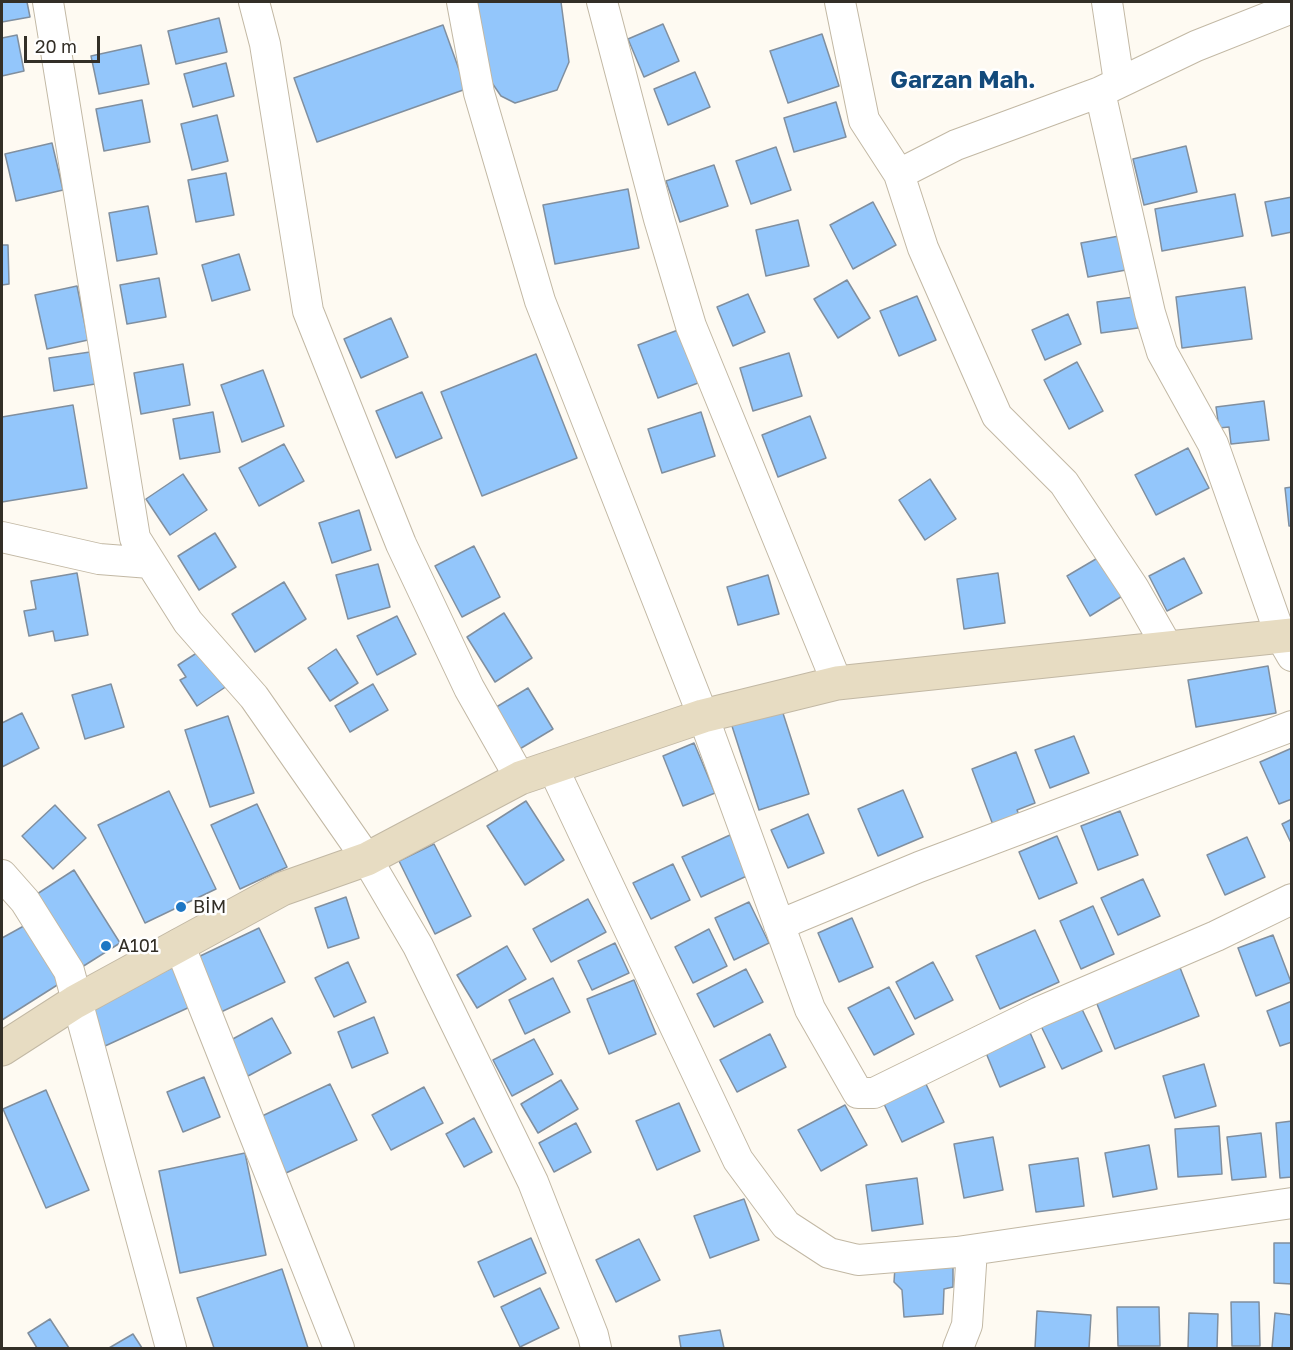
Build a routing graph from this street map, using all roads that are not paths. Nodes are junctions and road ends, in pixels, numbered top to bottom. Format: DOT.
graph roads {
  1 [pos="48,2"];
  2 [pos="254,2"];
  3 [pos="462,2"];
  4 [pos="602,2"];
  5 [pos="840,2"];
  6 [pos="1107,2"];
  7 [pos="1292,8"];
  8 [pos="1110,87"];
  9 [pos="899,174"];
  10 [pos="2,537"];
  11 [pos="150,562"];
  12 [pos="1288,642"];
  13 [pos="1168,648"];
  14 [pos="837,683"];
  15 [pos="703,716"];
  16 [pos="1292,726"];
  17 [pos="553,768"];
  18 [pos="520,778"];
  19 [pos="367,859"];
  20 [pos="2,875"];
  21 [pos="1292,899"];
  22 [pos="779,925"];
  23 [pos="179,944"];
  24 [pos="75,1002"];
  25 [pos="2,1049"];
  26 [pos="1292,1203"];
  27 [pos="972,1250"];
  28 [pos="171,1348"];
  29 [pos="339,1348"];
  30 [pos="596,1348"];
  31 [pos="958,1348"];
  1 -- 11 [label="street"];
  2 -- 18 [label="street"];
  3 -- 15 [label="street"];
  4 -- 14 [label="street"];
  5 -- 9 [label="street"];
  6 -- 8 [label="street"];
  7 -- 8 [label="street"];
  8 -- 9 [label="street"];
  8 -- 12 [label="street"];
  9 -- 13 [label="street"];
  10 -- 11 [label="street"];
  11 -- 19 [label="street"];
  12 -- 13 [label="street"];
  13 -- 14 [label="street"];
  14 -- 15 [label="street"];
  15 -- 17 [label="street"];
  15 -- 22 [label="street"];
  16 -- 22 [label="street"];
  17 -- 18 [label="street"];
  17 -- 27 [label="street"];
  18 -- 19 [label="street"];
  19 -- 23 [label="street"];
  19 -- 30 [label="street"];
  20 -- 24 [label="street"];
  21 -- 22 [label="street"];
  23 -- 24 [label="street"];
  23 -- 29 [label="street"];
  24 -- 25 [label="street"];
  24 -- 28 [label="street"];
  26 -- 27 [label="street"];
  27 -- 31 [label="street"];
}
